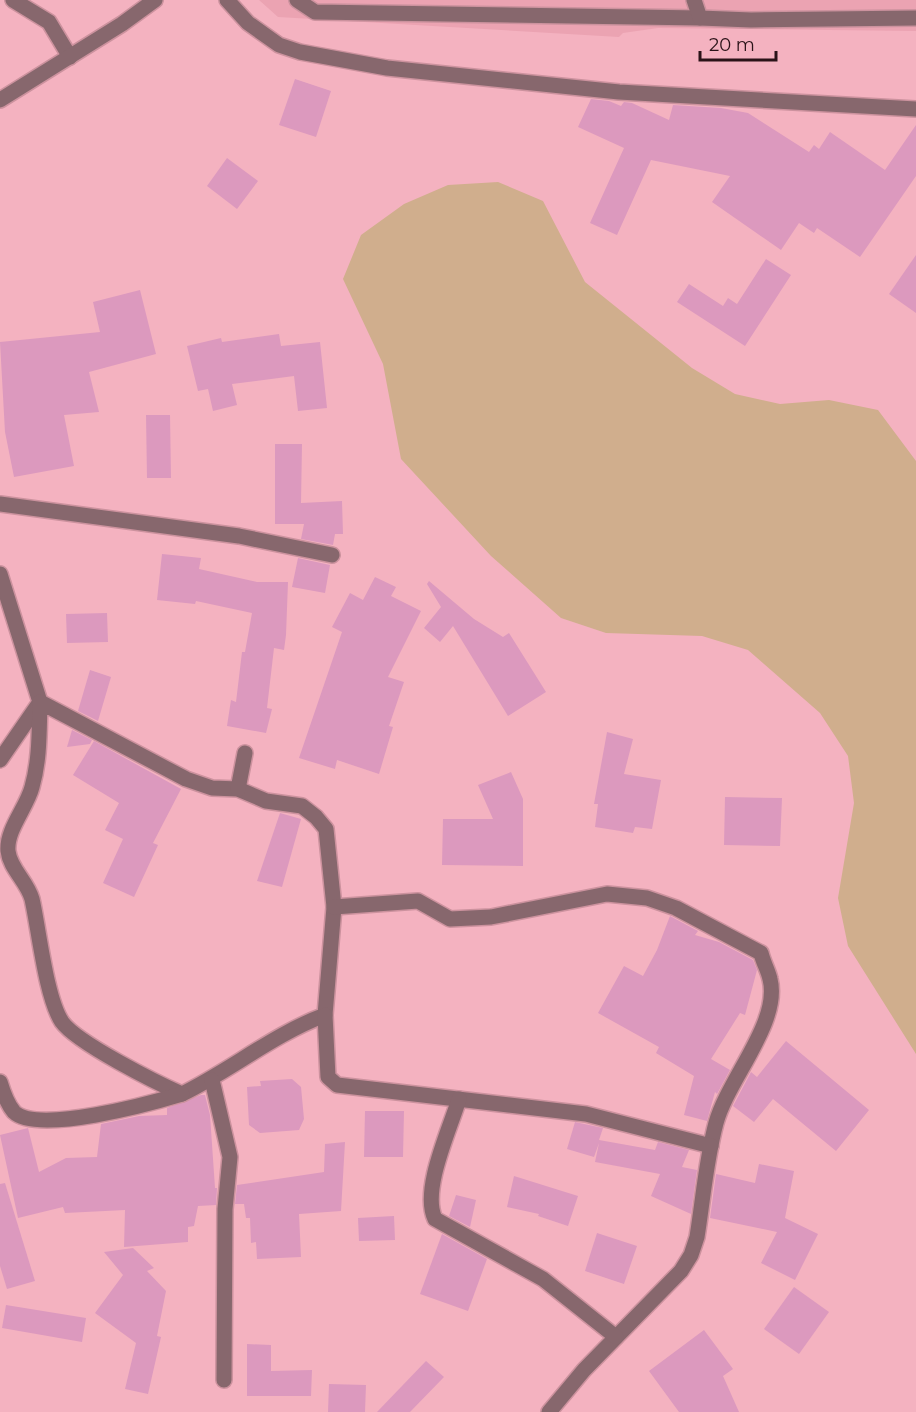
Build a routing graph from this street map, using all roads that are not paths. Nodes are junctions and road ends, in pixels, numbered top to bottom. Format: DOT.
graph roads {
  1 [pos="13,0"];
  2 [pos="155,0"];
  3 [pos="227,0"];
  4 [pos="297,0"];
  5 [pos="694,0"];
  6 [pos="700,18"];
  7 [pos="916,18"];
  8 [pos="70,57"];
  9 [pos="0,100"];
  10 [pos="916,109"];
  11 [pos="0,504"];
  12 [pos="332,555"];
  13 [pos="0,574"];
  14 [pos="6,619"];
  15 [pos="40,702"];
  16 [pos="245,753"];
  17 [pos="0,760"];
  18 [pos="238,789"];
  19 [pos="334,907"];
  20 [pos="325,1015"];
  21 [pos="212,1080"];
  22 [pos="0,1082"];
  23 [pos="182,1094"];
  24 [pos="459,1099"];
  25 [pos="711,1146"];
  26 [pos="616,1337"];
  27 [pos="224,1380"];
  28 [pos="549,1412"];
  1 -- 8 [label="street"];
  2 -- 8 [label="street"];
  3 -- 10 [label="street"];
  4 -- 6 [label="street"];
  5 -- 6 [label="street"];
  6 -- 7 [label="street"];
  8 -- 9 [label="street"];
  11 -- 12 [label="street"];
  13 -- 14 [label="street"];
  14 -- 15 [label="street"];
  15 -- 17 [label="street"];
  15 -- 18 [label="street"];
  15 -- 23 [label="street"];
  16 -- 18 [label="street"];
  18 -- 19 [label="street"];
  19 -- 20 [label="street"];
  19 -- 25 [label="street"];
  20 -- 21 [label="street"];
  20 -- 24 [label="street"];
  21 -- 23 [label="street"];
  21 -- 27 [label="street"];
  22 -- 23 [label="street"];
  24 -- 25 [label="street"];
  24 -- 26 [label="street"];
  25 -- 26 [label="street"];
  26 -- 28 [label="street"];
}
